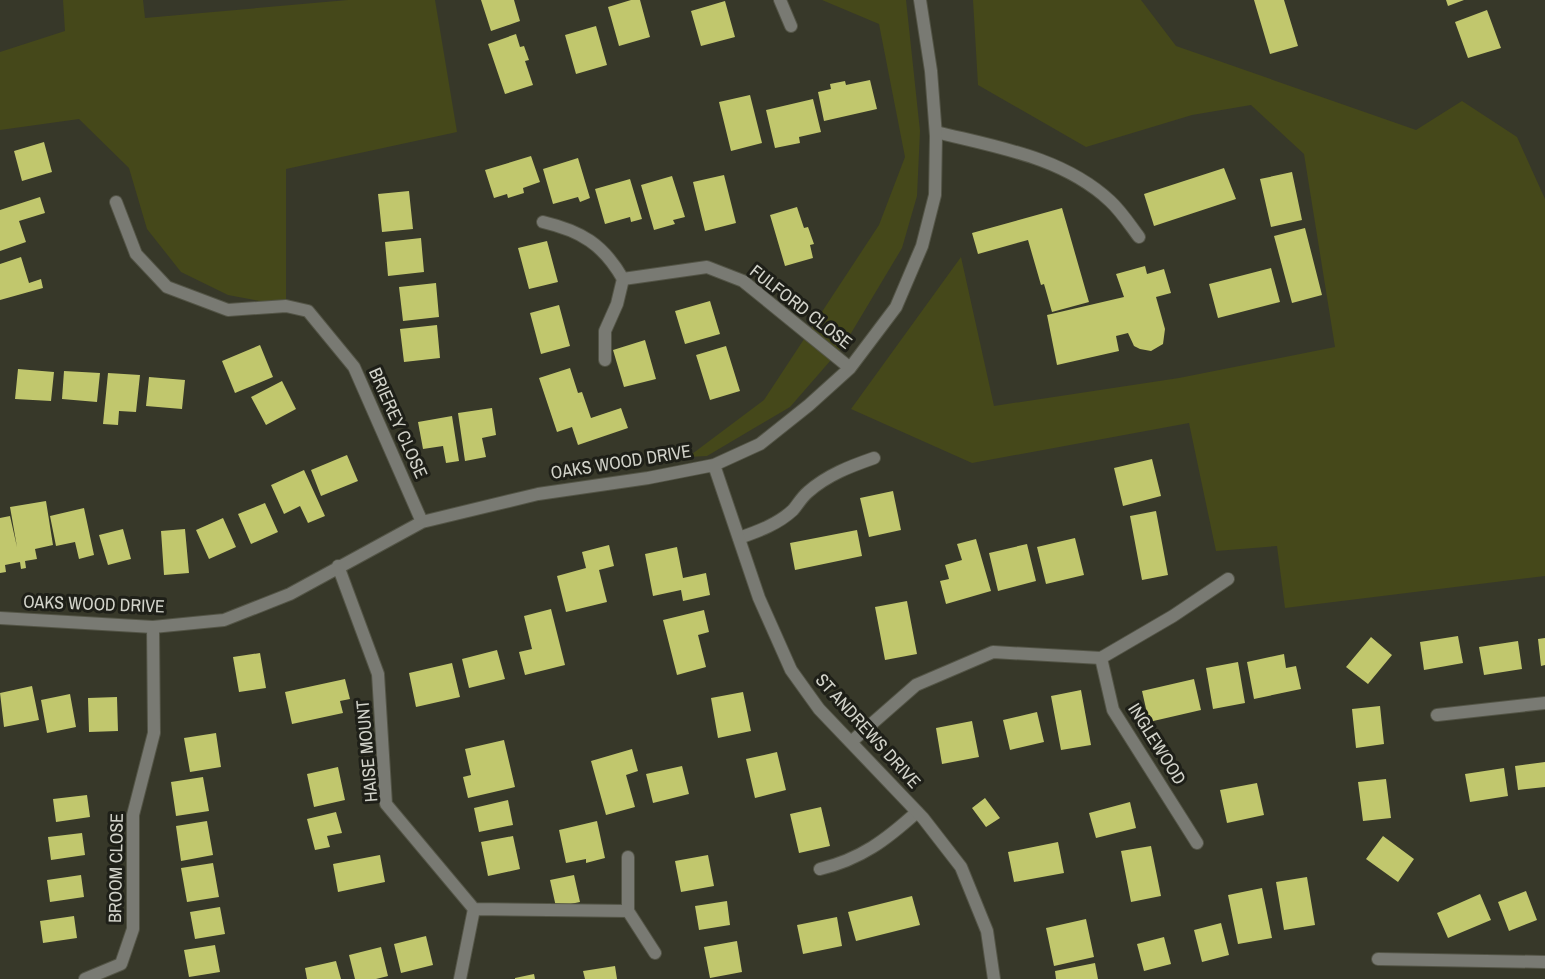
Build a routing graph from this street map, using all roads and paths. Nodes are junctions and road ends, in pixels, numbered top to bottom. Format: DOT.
graph roads {
  1 [pos="780,0"];
  2 [pos="921,0"];
  3 [pos="791,26"];
  4 [pos="936,132"];
  5 [pos="116,202"];
  6 [pos="543,222"];
  7 [pos="1139,237"];
  8 [pos="623,279"];
  9 [pos="605,360"];
  10 [pos="850,368"];
  11 [pos="874,458"];
  12 [pos="714,465"];
  13 [pos="422,522"];
  14 [pos="739,538"];
  15 [pos="338,566"];
  16 [pos="1228,579"];
  17 [pos="0,618"];
  18 [pos="153,627"];
  19 [pos="1101,658"];
  20 [pos="1545,702"];
  21 [pos="1437,715"];
  22 [pos="851,742"];
  23 [pos="917,812"];
  24 [pos="1197,843"];
  25 [pos="628,857"];
  26 [pos="820,868"];
  27 [pos="474,909"];
  28 [pos="628,911"];
  29 [pos="654,953"];
  30 [pos="1377,959"];
  31 [pos="1545,962"];
  32 [pos="85,979"];
  33 [pos="460,979"];
  34 [pos="994,979"];
  1 -- 3 [label="street"];
  2 -- 4 [label="street, OAKS WOOD DRIVE"];
  4 -- 7 [label="street"];
  4 -- 10 [label="street, OAKS WOOD DRIVE"];
  5 -- 13 [label="street, BRIEREY CLOSE"];
  6 -- 8 [label="street"];
  8 -- 9 [label="street"];
  8 -- 10 [label="street, FULFORD CLOSE"];
  10 -- 12 [label="street, OAKS WOOD DRIVE"];
  11 -- 14 [label="street"];
  12 -- 13 [label="street, OAKS WOOD DRIVE"];
  12 -- 14 [label="street, ST ANDREWS DRIVE"];
  13 -- 15 [label="street, OAKS WOOD DRIVE"];
  14 -- 22 [label="street, ST ANDREWS DRIVE"];
  15 -- 18 [label="street, OAKS WOOD DRIVE"];
  15 -- 27 [label="street, HAISE MOUNT"];
  16 -- 19 [label="street"];
  17 -- 18 [label="street, OAKS WOOD DRIVE"];
  18 -- 32 [label="street, BROOM CLOSE"];
  19 -- 22 [label="street"];
  19 -- 24 [label="street, INGLEWOOD"];
  20 -- 21 [label="street"];
  22 -- 23 [label="street, ST ANDREWS DRIVE"];
  23 -- 26 [label="street"];
  23 -- 34 [label="street, ST ANDREWS DRIVE"];
  25 -- 28 [label="street"];
  27 -- 28 [label="street"];
  27 -- 33 [label="street"];
  28 -- 29 [label="street"];
  30 -- 31 [label="street"];
}
